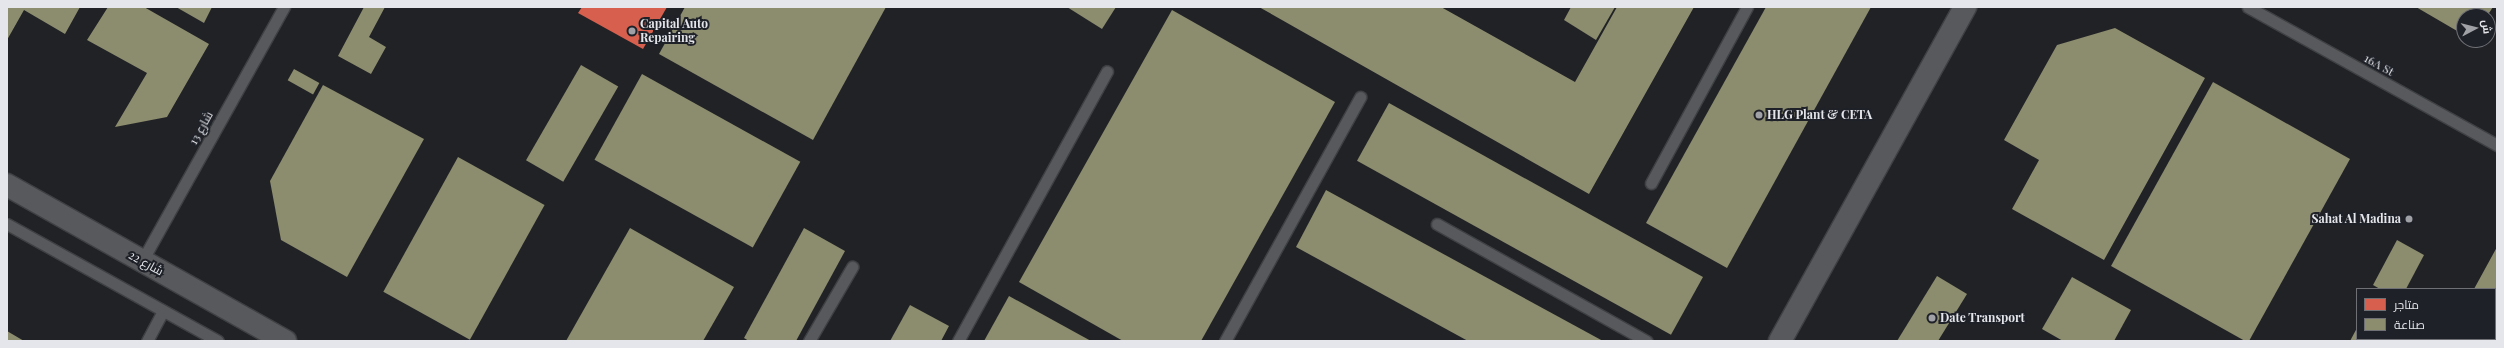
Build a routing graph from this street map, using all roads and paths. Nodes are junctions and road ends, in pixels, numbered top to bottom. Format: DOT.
graph roads {
  1 [pos="284,7"];
  2 [pos="1747,7"];
  3 [pos="1965,7"];
  4 [pos="2248,7"];
  5 [pos="1107,71"];
  6 [pos="1360,97"];
  7 [pos="2497,145"];
  8 [pos="1651,183"];
  9 [pos="7,185"];
  10 [pos="7,224"];
  11 [pos="1436,224"];
  12 [pos="142,261"];
  13 [pos="852,267"];
  14 [pos="163,311"];
  15 [pos="147,341"];
  16 [pos="218,341"];
  17 [pos="285,341"];
  18 [pos="809,341"];
  19 [pos="958,341"];
  20 [pos="1225,341"];
  21 [pos="1646,341"];
  22 [pos="1780,341"];
  1 -- 12 [label="lane, شارع 13"];
  2 -- 8 [label="lane"];
  3 -- 22 [label="street"];
  4 -- 7 [label="lane, 16A St"];
  5 -- 19 [label="lane"];
  6 -- 20 [label="lane"];
  9 -- 12 [label="street, شارع 22"];
  10 -- 14 [label="lane"];
  11 -- 21 [label="lane"];
  12 -- 17 [label="street, شارع 22"];
  13 -- 18 [label="lane"];
  14 -- 15 [label="lane"];
  14 -- 16 [label="lane"];
}
